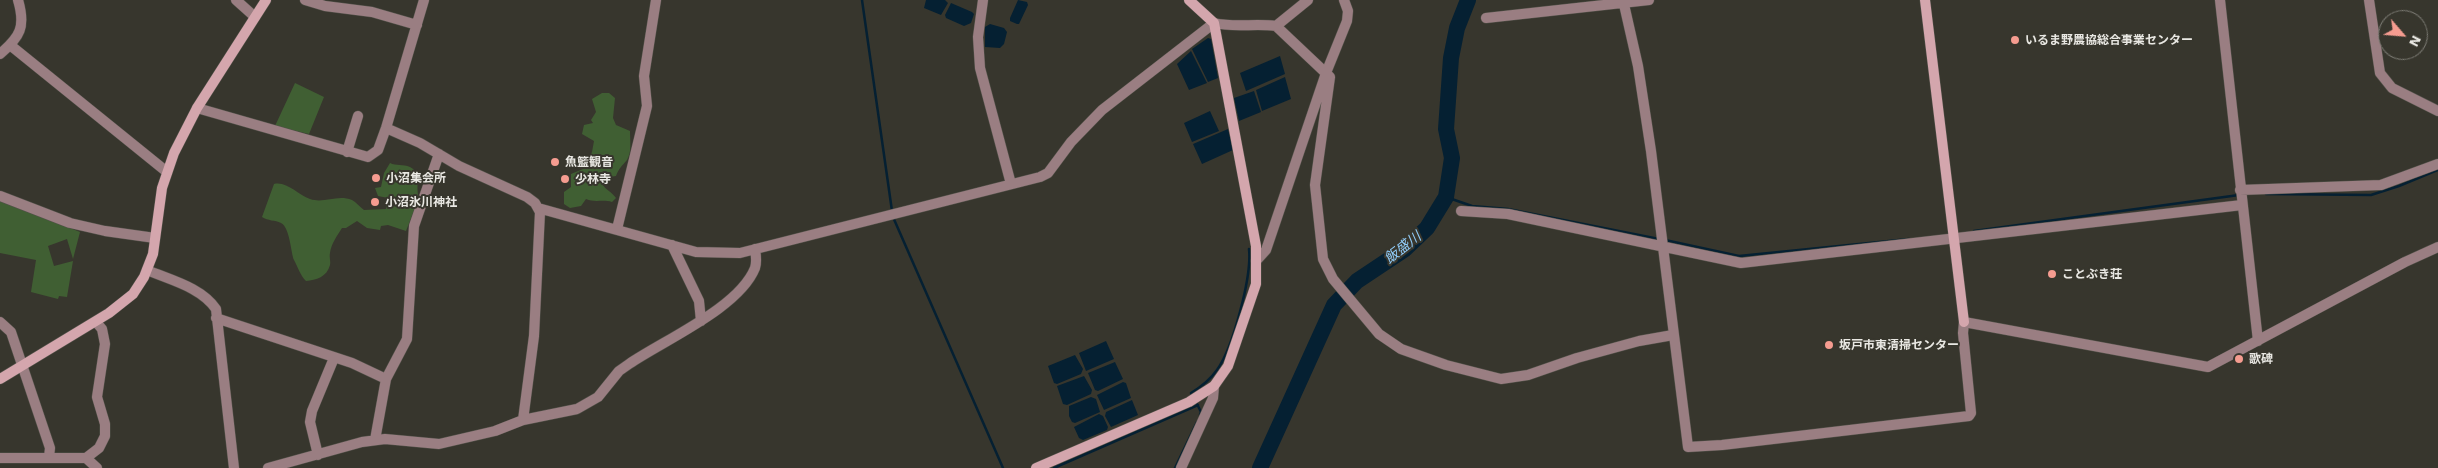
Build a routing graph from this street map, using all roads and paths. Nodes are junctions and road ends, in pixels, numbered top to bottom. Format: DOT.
graph roads {
  1 [pos="18,0"];
  2 [pos="236,0"];
  3 [pos="266,0"];
  4 [pos="305,0"];
  5 [pos="424,0"];
  6 [pos="656,0"];
  7 [pos="983,0"];
  8 [pos="1189,0"];
  9 [pos="1308,0"];
  10 [pos="1344,0"];
  11 [pos="1649,0"];
  12 [pos="1925,0"];
  13 [pos="2220,0"];
  14 [pos="2369,0"];
  15 [pos="1624,2"];
  16 [pos="350,4"];
  17 [pos="255,17"];
  18 [pos="1486,18"];
  19 [pos="1214,22"];
  20 [pos="417,25"];
  21 [pos="1276,26"];
  22 [pos="10,45"];
  23 [pos="0,54"];
  24 [pos="1326,73"];
  25 [pos="197,108"];
  26 [pos="2437,109"];
  27 [pos="358,116"];
  28 [pos="386,128"];
  29 [pos="347,152"];
  30 [pos="439,154"];
  31 [pos="2438,164"];
  32 [pos="167,172"];
  33 [pos="1011,184"];
  34 [pos="2240,190"];
  35 [pos="0,196"];
  36 [pos="2242,205"];
  37 [pos="538,208"];
  38 [pos="1461,211"];
  39 [pos="617,229"];
  40 [pos="155,238"];
  41 [pos="1955,238"];
  42 [pos="672,245"];
  43 [pos="1663,246"];
  44 [pos="2438,247"];
  45 [pos="755,249"];
  46 [pos="1256,261"];
  47 [pos="147,270"];
  48 [pos="216,318"];
  49 [pos="701,321"];
  50 [pos="0,322"];
  51 [pos="96,322"];
  52 [pos="1964,322"];
  53 [pos="1673,335"];
  54 [pos="2258,341"];
  55 [pos="334,358"];
  56 [pos="23,366"];
  57 [pos="0,379"];
  58 [pos="386,379"];
  59 [pos="1214,386"];
  60 [pos="523,420"];
  61 [pos="374,440"];
  62 [pos="318,455"];
  63 [pos="49,457"];
  64 [pos="0,458"];
  65 [pos="86,458"];
  66 [pos="97,468"];
  67 [pos="234,468"];
  68 [pos="268,468"];
  69 [pos="1036,468"];
  70 [pos="1181,468"];
  1 -- 22 [label="street"];
  2 -- 17 [label="street"];
  3 -- 17 [label="street"];
  4 -- 16 [label="street"];
  5 -- 20 [label="street"];
  6 -- 39 [label="street"];
  7 -- 33 [label="street"];
  8 -- 19 [label="street"];
  9 -- 21 [label="street"];
  10 -- 24 [label="street"];
  11 -- 15 [label="street"];
  12 -- 41 [label="street"];
  13 -- 34 [label="street"];
  14 -- 26 [label="street"];
  15 -- 18 [label="street"];
  15 -- 43 [label="street"];
  16 -- 20 [label="street"];
  17 -- 25 [label="street"];
  19 -- 21 [label="street"];
  19 -- 33 [label="street"];
  19 -- 46 [label="street"];
  20 -- 28 [label="street"];
  21 -- 24 [label="street"];
  22 -- 23 [label="street"];
  22 -- 32 [label="street"];
  24 -- 46 [label="street"];
  24 -- 53 [label="street"];
  25 -- 29 [label="street"];
  25 -- 32 [label="street"];
  27 -- 29 [label="street"];
  28 -- 29 [label="street"];
  28 -- 30 [label="street"];
  30 -- 37 [label="street"];
  30 -- 58 [label="street"];
  31 -- 34 [label="street"];
  32 -- 40 [label="street"];
  33 -- 45 [label="street"];
  34 -- 36 [label="street"];
  35 -- 40 [label="street"];
  36 -- 41 [label="street"];
  36 -- 54 [label="street"];
  37 -- 39 [label="street"];
  37 -- 60 [label="street"];
  38 -- 43 [label="street"];
  39 -- 42 [label="street"];
  40 -- 47 [label="street"];
  41 -- 43 [label="street"];
  41 -- 52 [label="street"];
  42 -- 45 [label="street"];
  42 -- 49 [label="street"];
  43 -- 53 [label="street"];
  44 -- 54 [label="street"];
  45 -- 49 [label="street"];
  46 -- 59 [label="street"];
  47 -- 48 [label="street"];
  47 -- 51 [label="street"];
  48 -- 55 [label="street"];
  48 -- 67 [label="street"];
  49 -- 60 [label="street"];
  50 -- 56 [label="street"];
  51 -- 56 [label="street"];
  51 -- 65 [label="street"];
  52 -- 53 [label="street"];
  52 -- 54 [label="street"];
  55 -- 58 [label="street"];
  55 -- 62 [label="street"];
  56 -- 57 [label="street"];
  56 -- 63 [label="street"];
  58 -- 61 [label="street"];
  59 -- 69 [label="street"];
  59 -- 70 [label="street"];
  60 -- 61 [label="street"];
  61 -- 62 [label="street"];
  62 -- 68 [label="street"];
  63 -- 64 [label="street"];
  63 -- 65 [label="street"];
  65 -- 66 [label="street"];
}
